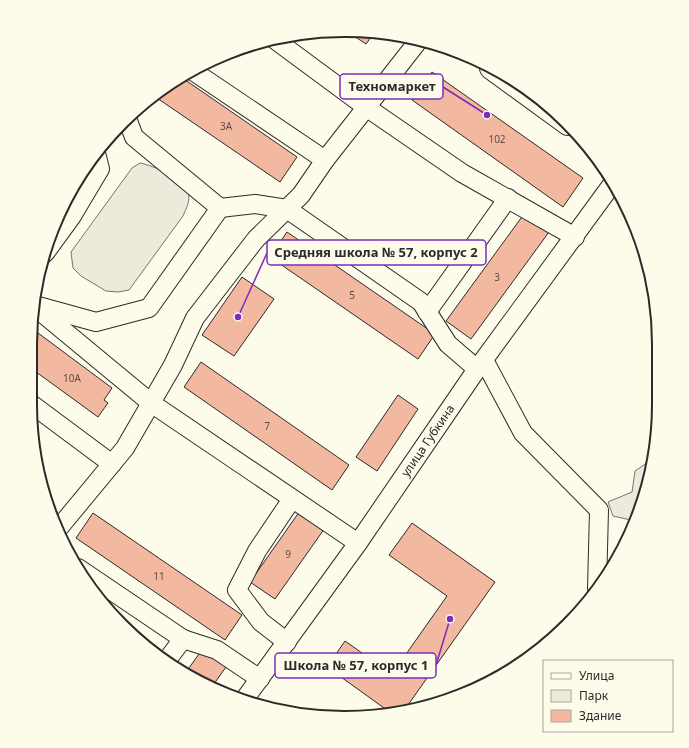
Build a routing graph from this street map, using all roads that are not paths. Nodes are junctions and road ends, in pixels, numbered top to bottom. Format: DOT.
graph roads {
  1 [pos="281,44"];
  2 [pos="415,45"];
  3 [pos="198,74"];
  4 [pos="366,107"];
  5 [pos="129,125"];
  6 [pos="325,160"];
  7 [pos="98,161"];
  8 [pos="609,188"];
  9 [pos="508,198"];
  10 [pos="220,208"];
  11 [pos="287,209"];
  12 [pos="575,237"];
  13 [pos="56,238"];
  14 [pos="40,307"];
  15 [pos="39,310"];
  16 [pos="427,312"];
  17 [pos="480,365"];
  18 [pos="151,404"];
  19 [pos="37,408"];
  20 [pos="112,464"];
  21 [pos="292,499"];
  22 [pos="62,525"];
  23 [pos="358,543"];
  24 [pos="91,577"];
  25 [pos="597,578"];
  26 [pos="183,639"];
  27 [pos="286,642"];
  28 [pos="170,656"];
  29 [pos="260,679"];
  30 [pos="247,695"];
  1 -- 4 [label="street"];
  2 -- 4 [label="street"];
  3 -- 6 [label="street"];
  4 -- 6 [label="street"];
  4 -- 9 [label="street"];
  5 -- 10 [label="street"];
  6 -- 11 [label="street"];
  7 -- 13 [label="street"];
  8 -- 12 [label="street, улица Губкина"];
  9 -- 12 [label="street"];
  9 -- 16 [label="street"];
  10 -- 11 [label="street"];
  10 -- 14 [label="street"];
  11 -- 16 [label="street"];
  11 -- 18 [label="street"];
  12 -- 17 [label="street, улица Губкина"];
  15 -- 18 [label="street"];
  16 -- 17 [label="street"];
  17 -- 23 [label="street, улица Губкина"];
  17 -- 25 [label="street"];
  18 -- 20 [label="street"];
  18 -- 21 [label="street"];
  19 -- 20 [label="street"];
  20 -- 22 [label="street"];
  21 -- 23 [label="street"];
  21 -- 27 [label="street"];
  23 -- 27 [label="street, улица Губкина"];
  24 -- 26 [label="street"];
  26 -- 28 [label="street"];
  26 -- 29 [label="street"];
  27 -- 29 [label="street, улица Губкина"];
  29 -- 30 [label="street, улица Губкина"];
}
